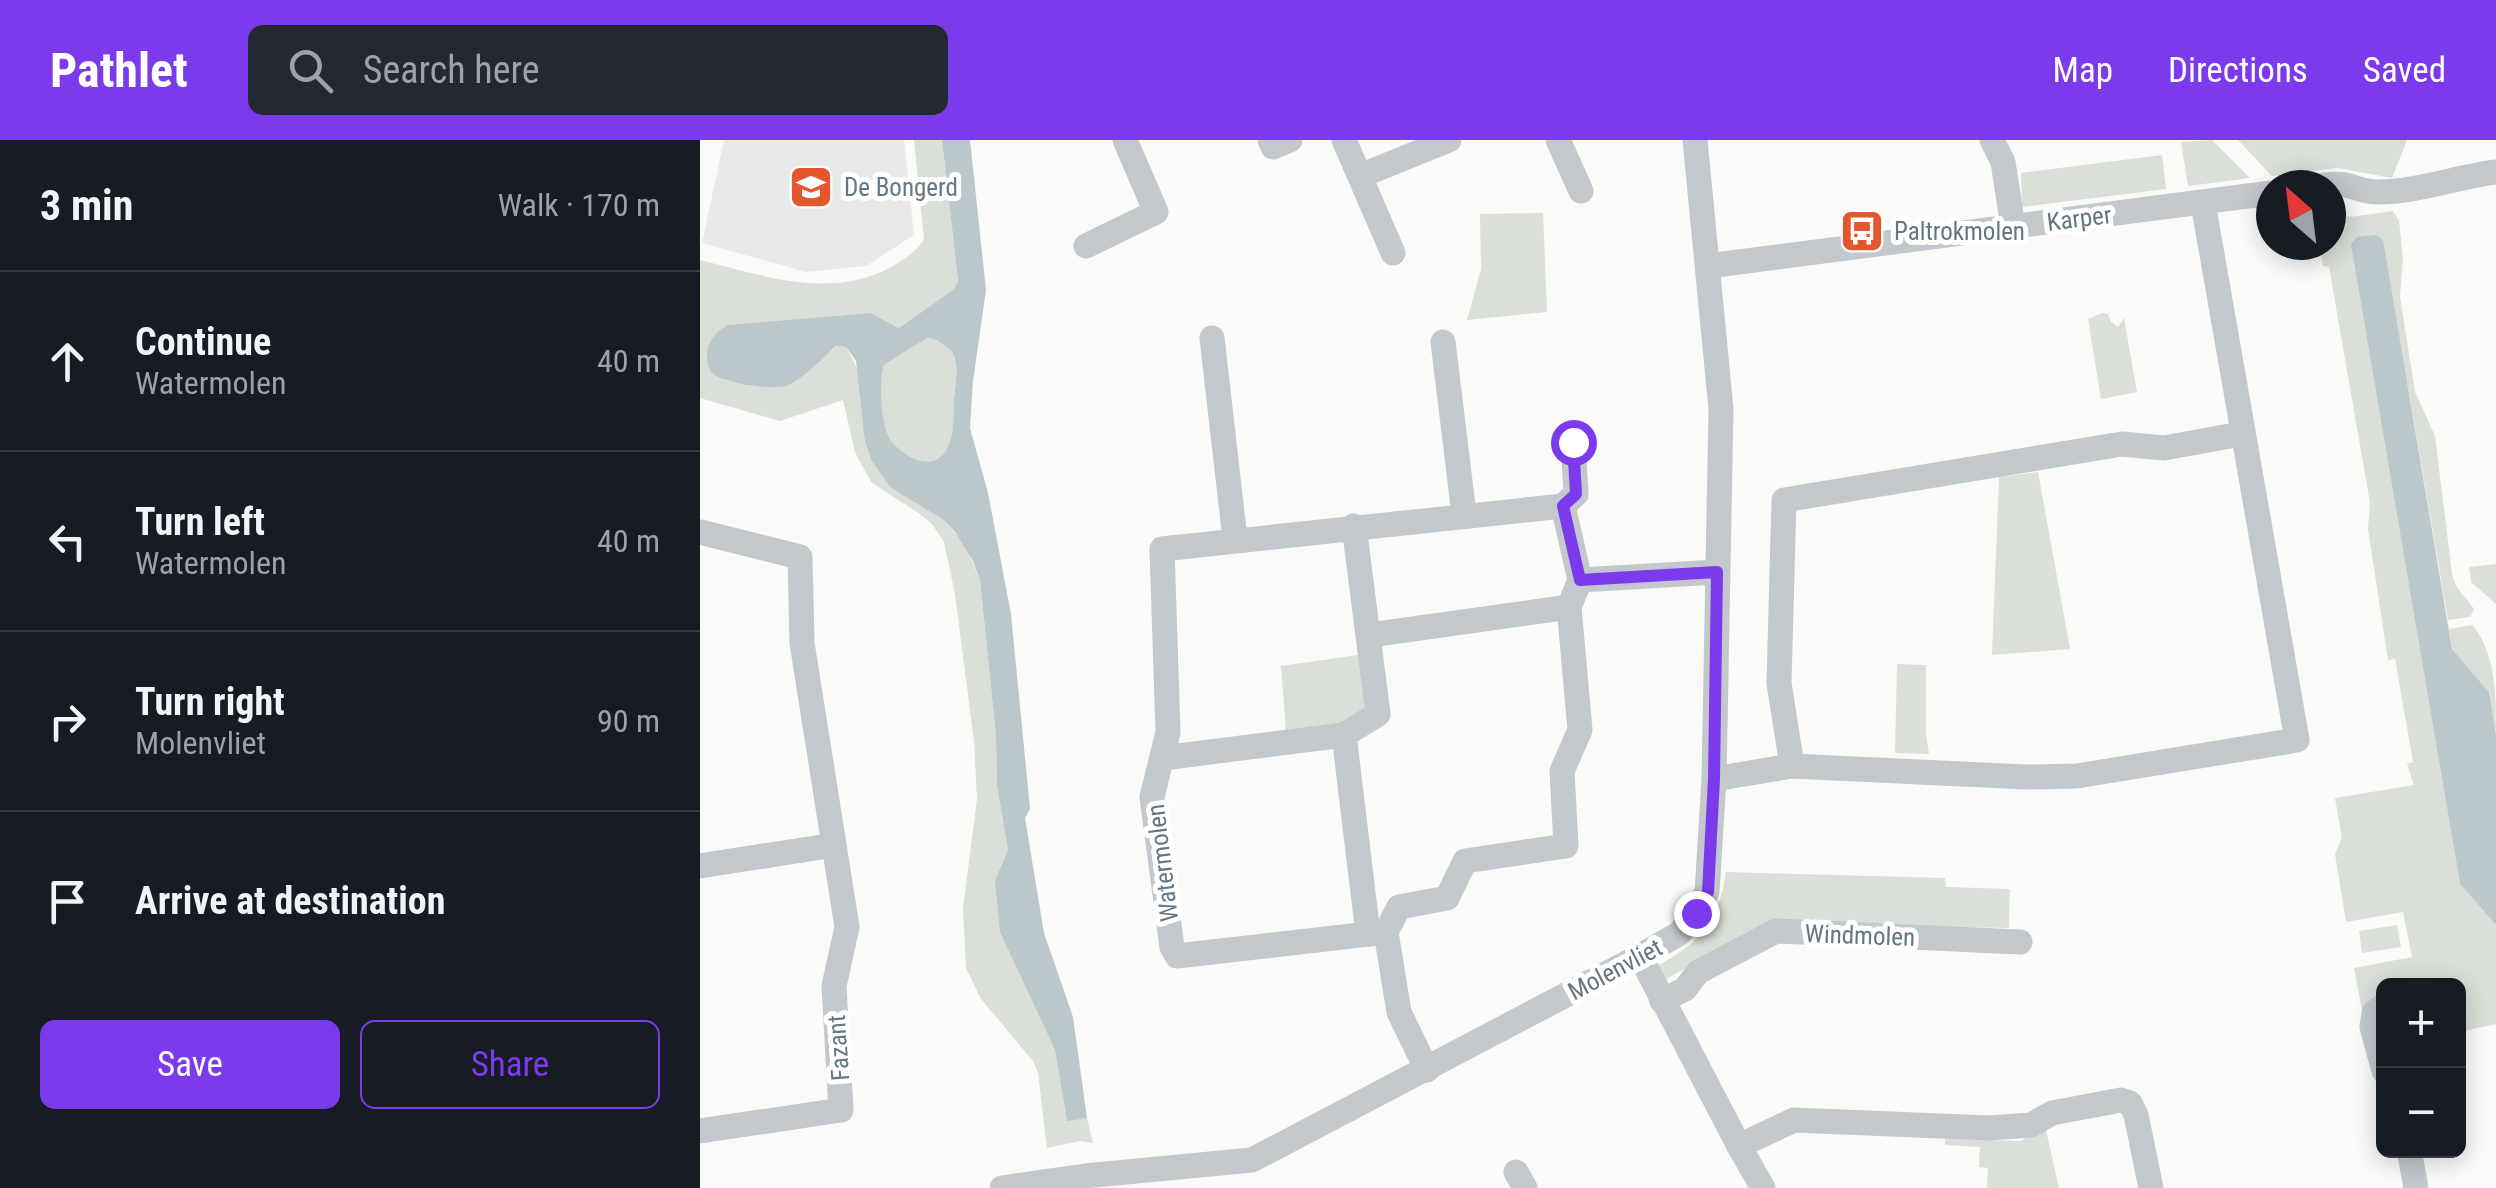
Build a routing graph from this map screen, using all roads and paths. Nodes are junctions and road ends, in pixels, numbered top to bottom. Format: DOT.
graph roads {
  1 [pos="1125,140"];
  2 [pos="1270,140"];
  3 [pos="1290,140"];
  4 [pos="1344,140"];
  5 [pos="1450,140"];
  6 [pos="1558,140"];
  7 [pos="1695,140"];
  8 [pos="1992,140"];
  9 [pos="2496,172"];
  10 [pos="1360,176"];
  11 [pos="2346,182"];
  12 [pos="1581,191"];
  13 [pos="2256,195"];
  14 [pos="2203,203"];
  15 [pos="2013,227"];
  16 [pos="1086,246"];
  17 [pos="1393,253"];
  18 [pos="1708,266"];
  19 [pos="1212,338"];
  20 [pos="1442,342"];
  21 [pos="2241,434"];
  22 [pos="1573,442"];
  23 [pos="1563,506"];
  24 [pos="1464,514"];
  25 [pos="1354,526"];
  26 [pos="700,532"];
  27 [pos="1234,539"];
  28 [pos="1717,572"];
  29 [pos="1580,580"];
  30 [pos="1569,607"];
  31 [pos="1370,635"];
  32 [pos="1344,735"];
  33 [pos="1163,758"];
  34 [pos="1792,766"];
  35 [pos="1714,779"];
  36 [pos="834,846"];
  37 [pos="700,866"];
  38 [pos="1377,933"];
  39 [pos="2020,942"];
  40 [pos="1640,956"];
  41 [pos="1662,1001"];
  42 [pos="2376,1011"];
  43 [pos="2376,1042"];
  44 [pos="1426,1070"];
  45 [pos="700,1131"];
  46 [pos="1739,1146"];
  47 [pos="2411,1158"];
  48 [pos="1215,1176"];
  49 [pos="1002,1188"];
  50 [pos="1763,1188"];
  51 [pos="2151,1188"];
  52 [pos="2416,1188"];
  1 -- 16 [label="street"];
  2 -- 3 [label="street"];
  4 -- 10 [label="street"];
  5 -- 10 [label="street"];
  6 -- 12 [label="street"];
  7 -- 18 [label="street, Molenvliet"];
  8 -- 15 [label="street"];
  9 -- 11 [label="street"];
  10 -- 17 [label="street"];
  13 -- 14 [label="street, Karper"];
  14 -- 15 [label="street, Karper"];
  14 -- 21 [label="street"];
  15 -- 18 [label="street, Karper"];
  18 -- 28 [label="street, Molenvliet"];
  19 -- 27 [label="street"];
  20 -- 24 [label="street"];
  21 -- 34 [label="street"];
  21 -- 34 [label="street"];
  22 -- 23 [label="street"];
  23 -- 24 [label="street, Watermolen"];
  23 -- 29 [label="street"];
  24 -- 25 [label="street, Watermolen"];
  25 -- 27 [label="street, Watermolen"];
  25 -- 31 [label="street"];
  26 -- 36 [label="street, Fazant"];
  27 -- 33 [label="street, Watermolen"];
  28 -- 29 [label="street"];
  28 -- 35 [label="street, Molenvliet"];
  29 -- 30 [label="street"];
  30 -- 31 [label="street"];
  30 -- 38 [label="street"];
  31 -- 32 [label="street"];
  32 -- 33 [label="street"];
  32 -- 38 [label="street"];
  33 -- 38 [label="street, Watermolen"];
  34 -- 35 [label="street"];
  35 -- 40 [label="street, Molenvliet"];
  36 -- 37 [label="street"];
  36 -- 45 [label="street, Fazant"];
  38 -- 44 [label="street"];
  39 -- 41 [label="street, Windmolen"];
  40 -- 41 [label="street"];
  40 -- 44 [label="street, Molenvliet"];
  41 -- 46 [label="street"];
  42 -- 43 [label="street"];
  44 -- 48 [label="street, Molenvliet"];
  46 -- 50 [label="street"];
  46 -- 51 [label="street"];
  47 -- 52 [label="street"];
  48 -- 49 [label="street, Molenvliet"];
}
